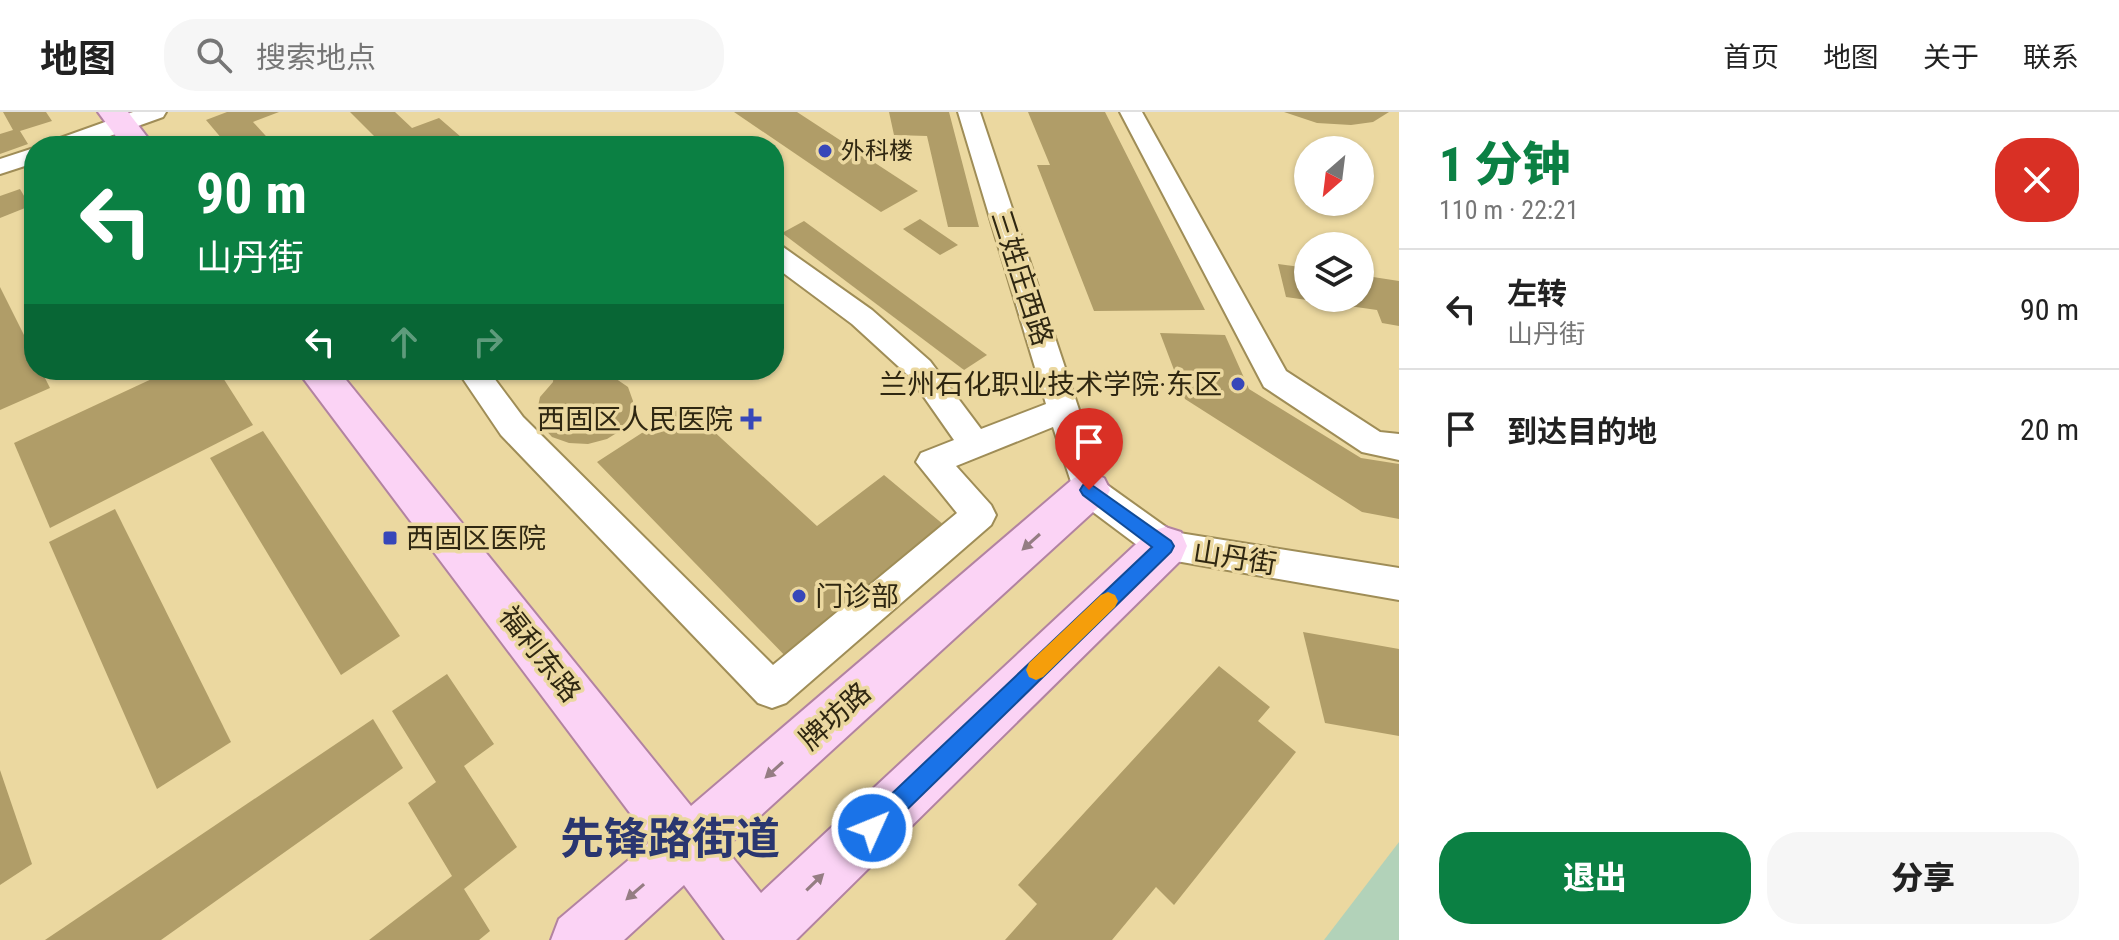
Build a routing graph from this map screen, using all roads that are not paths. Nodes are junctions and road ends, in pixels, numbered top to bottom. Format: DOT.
graph roads {
  1 [pos="155,112"];
  2 [pos="969,112"];
  3 [pos="1131,112"];
  4 [pos="125,127"];
  5 [pos="94,136"];
  6 [pos="24,159"];
  7 [pos="0,167"];
  8 [pos="784,260"];
  9 [pos="330,380"];
  10 [pos="479,380"];
  11 [pos="1063,410"];
  12 [pos="975,445"];
  13 [pos="1399,447"];
  14 [pos="1089,490"];
  15 [pos="1165,546"];
  16 [pos="1399,584"];
  17 [pos="690,845"];
  18 [pos="758,939"];
  19 [pos="580,940"];
  1 -- 4 [label="street"];
  2 -- 11 [label="street, 三姓庄西路"];
  3 -- 13 [label="street"];
  4 -- 5 [label="street"];
  6 -- 7 [label="street"];
  8 -- 12 [label="street"];
  9 -- 17 [label="main road, 福利东路"];
  10 -- 12 [label="street"];
  11 -- 12 [label="street"];
  11 -- 14 [label="street, 三姓庄西路"];
  14 -- 15 [label="street, 山丹街"];
  14 -- 17 [label="main road, 牌坊路, one-way"];
  15 -- 16 [label="street, 山丹街"];
  18 -- 15 [label="main road, one-way"];
  17 -- 18 [label="main road, 福利东路"];
  17 -- 19 [label="main road, 牌坊路, one-way"];
}
